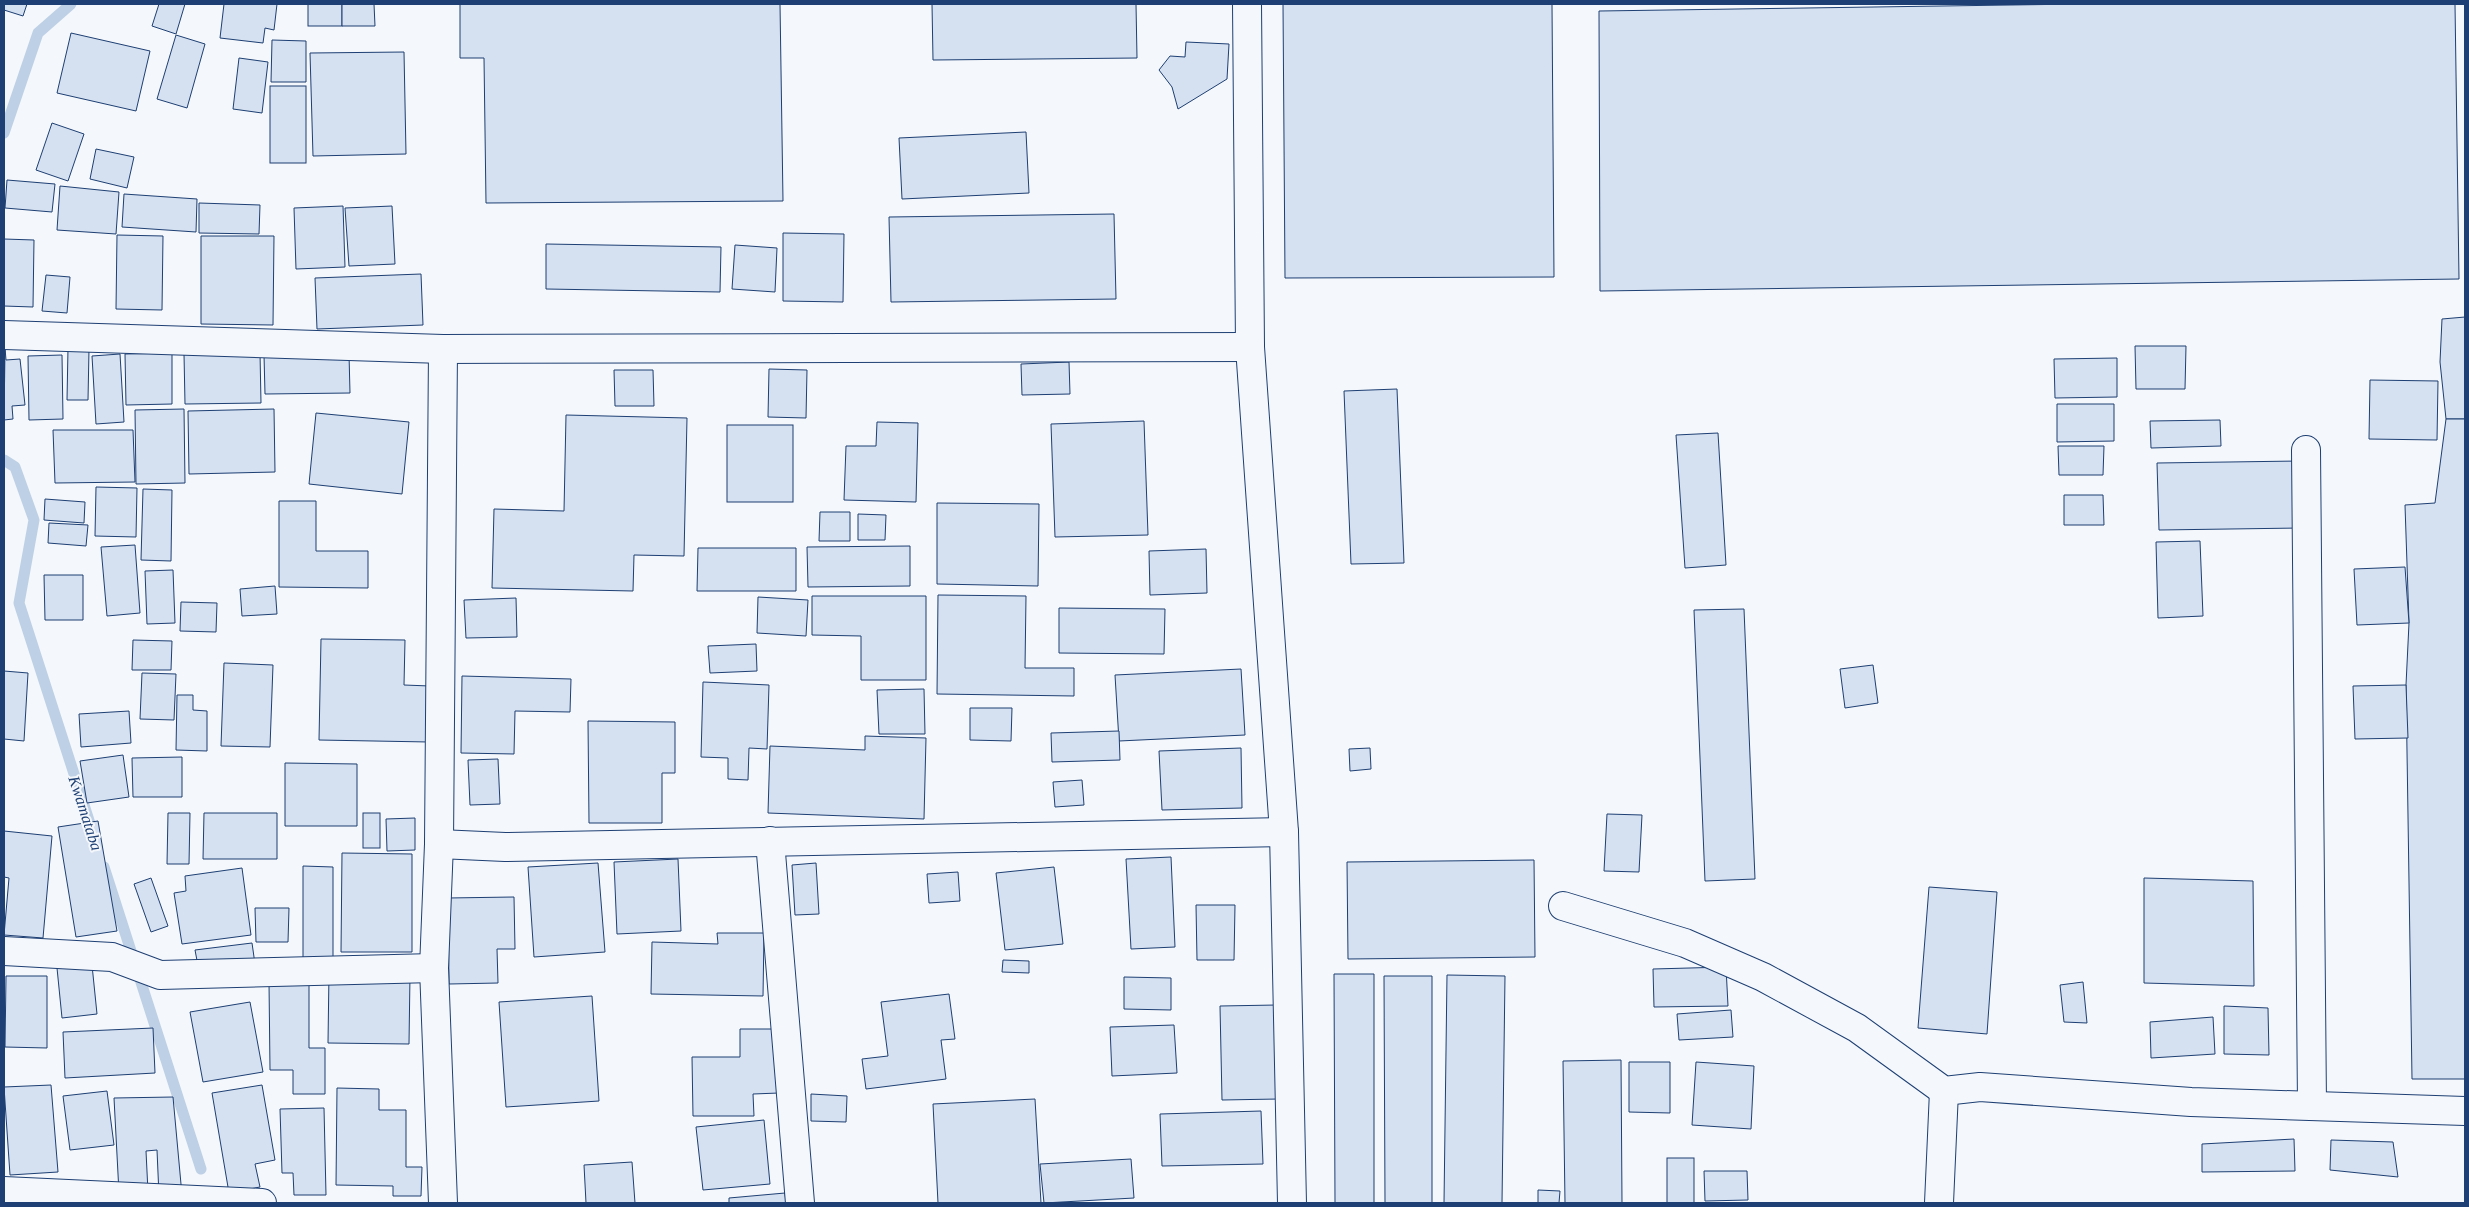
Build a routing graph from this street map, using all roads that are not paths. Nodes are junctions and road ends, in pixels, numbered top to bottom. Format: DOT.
graph roads {
  1 [pos="1247,4"];
  2 [pos="4,335"];
  3 [pos="1250,346"];
  4 [pos="443,349"];
  5 [pos="2306,450"];
  6 [pos="1284,832"];
  7 [pos="770,841"];
  8 [pos="438,844"];
  9 [pos="1563,906"];
  10 [pos="4,951"];
  11 [pos="434,968"];
  12 [pos="1944,1091"];
  13 [pos="2312,1105"];
  14 [pos="2465,1112"];
  15 [pos="4,1191"];
  16 [pos="262,1203"];
  17 [pos="443,1203"];
  18 [pos="800,1203"];
  19 [pos="1292,1203"];
  20 [pos="1939,1203"];
  1 -- 3 [label="street"];
  2 -- 4 [label="street"];
  3 -- 4 [label="street"];
  3 -- 6 [label="street"];
  4 -- 8 [label="street"];
  5 -- 13 [label="street"];
  6 -- 7 [label="street"];
  6 -- 19 [label="street"];
  7 -- 8 [label="street"];
  7 -- 18 [label="street"];
  8 -- 11 [label="street"];
  9 -- 12 [label="street"];
  10 -- 11 [label="street"];
  11 -- 17 [label="street"];
  12 -- 13 [label="street"];
  12 -- 20 [label="street"];
  13 -- 14 [label="street"];
  15 -- 16 [label="street"];
}
